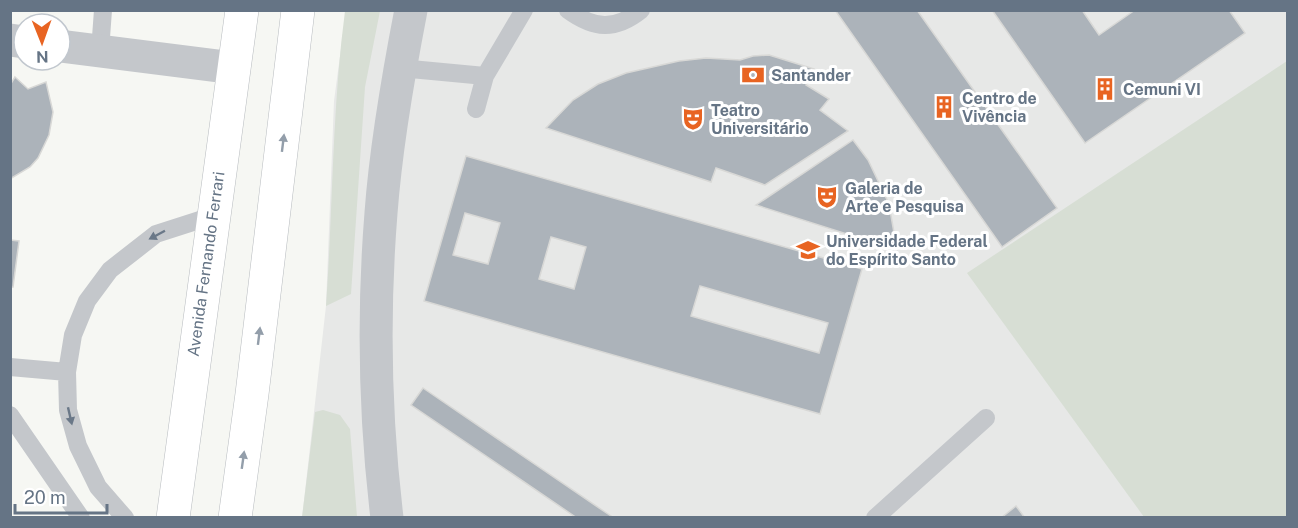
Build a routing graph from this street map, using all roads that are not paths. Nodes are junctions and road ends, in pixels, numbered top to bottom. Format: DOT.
graph roads {
  1 [pos="104,10"];
  2 [pos="242,10"];
  3 [pos="298,10"];
  4 [pos="411,10"];
  5 [pos="524,10"];
  6 [pos="568,10"];
  7 [pos="641,10"];
  8 [pos="72,48"];
  9 [pos="100,51"];
  10 [pos="234,68"];
  11 [pos="400,68"];
  12 [pos="485,76"];
  13 [pos="476,109"];
  14 [pos="212,216"];
  15 [pos="10,367"];
  16 [pos="67,372"];
  17 [pos="10,415"];
  18 [pos="986,418"];
  19 [pos="81,518"];
  20 [pos="125,518"];
  21 [pos="173,518"];
  22 [pos="235,518"];
  23 [pos="387,518"];
  24 [pos="875,518"];
  1 -- 9 [label="lane"];
  2 -- 10 [label="main road, Avenida Fernando Ferrari"];
  22 -- 3 [label="main road, one-way"];
  4 -- 11 [label="street"];
  5 -- 12 [label="lane"];
  6 -- 7 [label="lane"];
  8 -- 9 [label="street"];
  9 -- 10 [label="street"];
  10 -- 14 [label="main road, Avenida Fernando Ferrari"];
  11 -- 12 [label="lane"];
  11 -- 23 [label="street"];
  12 -- 13 [label="lane"];
  14 -- 16 [label="lane, one-way"];
  14 -- 21 [label="main road, Avenida Fernando Ferrari"];
  15 -- 16 [label="lane"];
  16 -- 20 [label="lane, one-way"];
  17 -- 19 [label="lane"];
  18 -- 24 [label="lane"];
}
